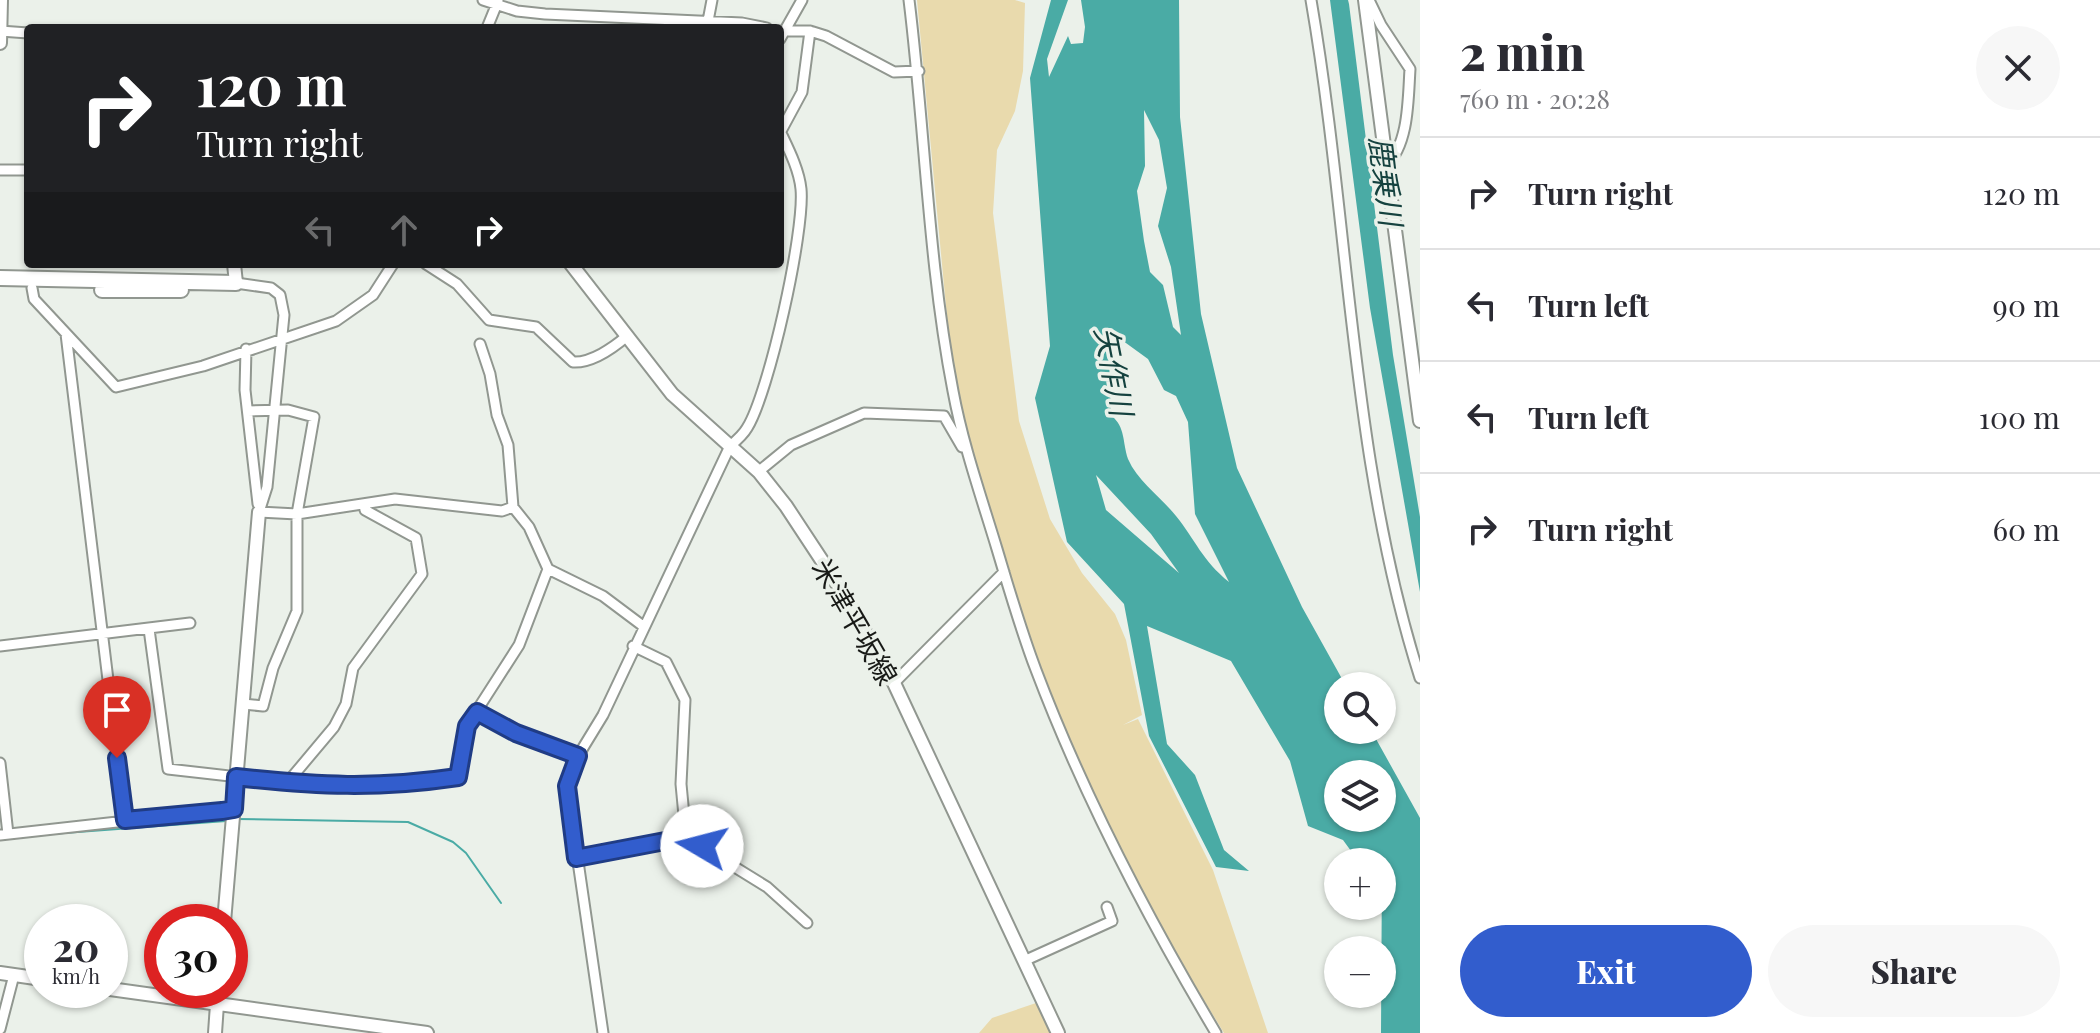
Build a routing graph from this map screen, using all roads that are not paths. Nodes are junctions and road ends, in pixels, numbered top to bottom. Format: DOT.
graph roads {
  1 [pos="1,0"];
  2 [pos="483,0"];
  3 [pos="712,0"];
  4 [pos="802,0"];
  5 [pos="909,0"];
  6 [pos="1311,0"];
  7 [pos="1367,0"];
  8 [pos="497,2"];
  9 [pos="489,24"];
  10 [pos="704,24"];
  11 [pos="0,31"];
  12 [pos="784,31"];
  13 [pos="810,31"];
  14 [pos="24,33"];
  15 [pos="784,34"];
  16 [pos="0,43"];
  17 [pos="1415,68"];
  18 [pos="919,71"];
  19 [pos="784,124"];
  20 [pos="784,142"];
  21 [pos="1386,166"];
  22 [pos="0,170"];
  23 [pos="24,170"];
  24 [pos="234,268"];
  25 [pos="390,268"];
  26 [pos="432,268"];
  27 [pos="578,268"];
  28 [pos="0,278"];
  29 [pos="204,283"];
  30 [pos="236,283"];
  31 [pos="0,287"];
  32 [pos="32,288"];
  33 [pos="66,334"];
  34 [pos="627,336"];
  35 [pos="281,339"];
  36 [pos="480,344"];
  37 [pos="246,349"];
  38 [pos="275,410"];
  39 [pos="248,411"];
  40 [pos="1420,421"];
  41 [pos="730,446"];
  42 [pos="966,447"];
  43 [pos="758,472"];
  44 [pos="364,504"];
  45 [pos="513,507"];
  46 [pos="259,512"];
  47 [pos="297,514"];
  48 [pos="548,569"];
  49 [pos="1004,572"];
  50 [pos="190,623"];
  51 [pos="643,626"];
  52 [pos="149,629"];
  53 [pos="103,635"];
  54 [pos="0,646"];
  55 [pos="633,646"];
  56 [pos="1420,678"];
  57 [pos="894,683"];
  58 [pos="243,704"];
  59 [pos="477,712"];
  60 [pos="578,756"];
  61 [pos="0,763"];
  62 [pos="236,777"];
  63 [pos="287,783"];
  64 [pos="234,816"];
  65 [pos="125,820"];
  66 [pos="4,834"];
  67 [pos="686,837"];
  68 [pos="576,858"];
  69 [pos="226,904"];
  70 [pos="1107,907"];
  71 [pos="807,923"];
  72 [pos="1026,960"];
  73 [pos="0,973"];
  74 [pos="14,975"];
  75 [pos="24,976"];
  76 [pos="248,1001"];
  77 [pos="217,1008"];
  78 [pos="0,1029"];
  79 [pos="215,1033"];
  80 [pos="427,1033"];
  81 [pos="603,1033"];
  82 [pos="1058,1033"];
  83 [pos="1216,1033"];
  1 -- 11 [label="main road"];
  2 -- 8 [label="street"];
  3 -- 10 [label="street"];
  4 -- 12 [label="street"];
  5 -- 18 [label="street"];
  6 -- 56 [label="street"];
  7 -- 17 [label="street"];
  7 -- 21 [label="main road"];
  8 -- 9 [label="street"];
  8 -- 10 [label="street"];
  11 -- 14 [label="street"];
  11 -- 16 [label="main road"];
  13 -- 15 [label="street"];
  13 -- 18 [label="street"];
  13 -- 19 [label="street"];
  17 -- 21 [label="street"];
  18 -- 42 [label="street"];
  20 -- 41 [label="street"];
  21 -- 40 [label="main road"];
  22 -- 23 [label="street"];
  24 -- 30 [label="main road"];
  25 -- 35 [label="street"];
  26 -- 34 [label="street"];
  27 -- 34 [label="main road, 米津平坂線"];
  28 -- 29 [label="main road"];
  29 -- 30 [label="main road"];
  29 -- 32 [label="main road"];
  30 -- 35 [label="street"];
  31 -- 32 [label="main road"];
  32 -- 33 [label="street"];
  33 -- 37 [label="street"];
  33 -- 53 [label="street"];
  34 -- 41 [label="main road, 米津平坂線"];
  35 -- 37 [label="street"];
  35 -- 38 [label="street"];
  36 -- 45 [label="street"];
  37 -- 39 [label="street"];
  38 -- 39 [label="street"];
  38 -- 46 [label="street"];
  38 -- 47 [label="street"];
  39 -- 46 [label="street"];
  41 -- 43 [label="main road, 米津平坂線"];
  41 -- 51 [label="street"];
  42 -- 43 [label="street"];
  42 -- 49 [label="street"];
  43 -- 57 [label="main road, 米津平坂線"];
  44 -- 45 [label="street"];
  44 -- 47 [label="street"];
  44 -- 63 [label="street"];
  45 -- 48 [label="street"];
  46 -- 47 [label="street"];
  46 -- 58 [label="main road"];
  47 -- 58 [label="street"];
  48 -- 51 [label="street"];
  48 -- 59 [label="street"];
  49 -- 57 [label="street"];
  49 -- 83 [label="street"];
  50 -- 52 [label="street"];
  51 -- 55 [label="street"];
  52 -- 53 [label="street"];
  52 -- 62 [label="street"];
  53 -- 54 [label="street"];
  53 -- 65 [label="street"];
  55 -- 60 [label="street"];
  55 -- 67 [label="street"];
  57 -- 72 [label="main road, 米津平坂線"];
  58 -- 62 [label="main road"];
  59 -- 60 [label="street"];
  59 -- 63 [label="street"];
  60 -- 68 [label="street"];
  61 -- 66 [label="street"];
  62 -- 63 [label="street"];
  62 -- 64 [label="main road"];
  64 -- 65 [label="street"];
  64 -- 69 [label="main road"];
  65 -- 66 [label="street"];
  67 -- 68 [label="street"];
  67 -- 71 [label="street"];
  68 -- 81 [label="street"];
  70 -- 72 [label="street"];
  72 -- 82 [label="main road, 米津平坂線"];
  73 -- 74 [label="main road"];
  74 -- 75 [label="main road"];
  74 -- 78 [label="street"];
  76 -- 80 [label="main road"];
  77 -- 79 [label="main road"];
}
